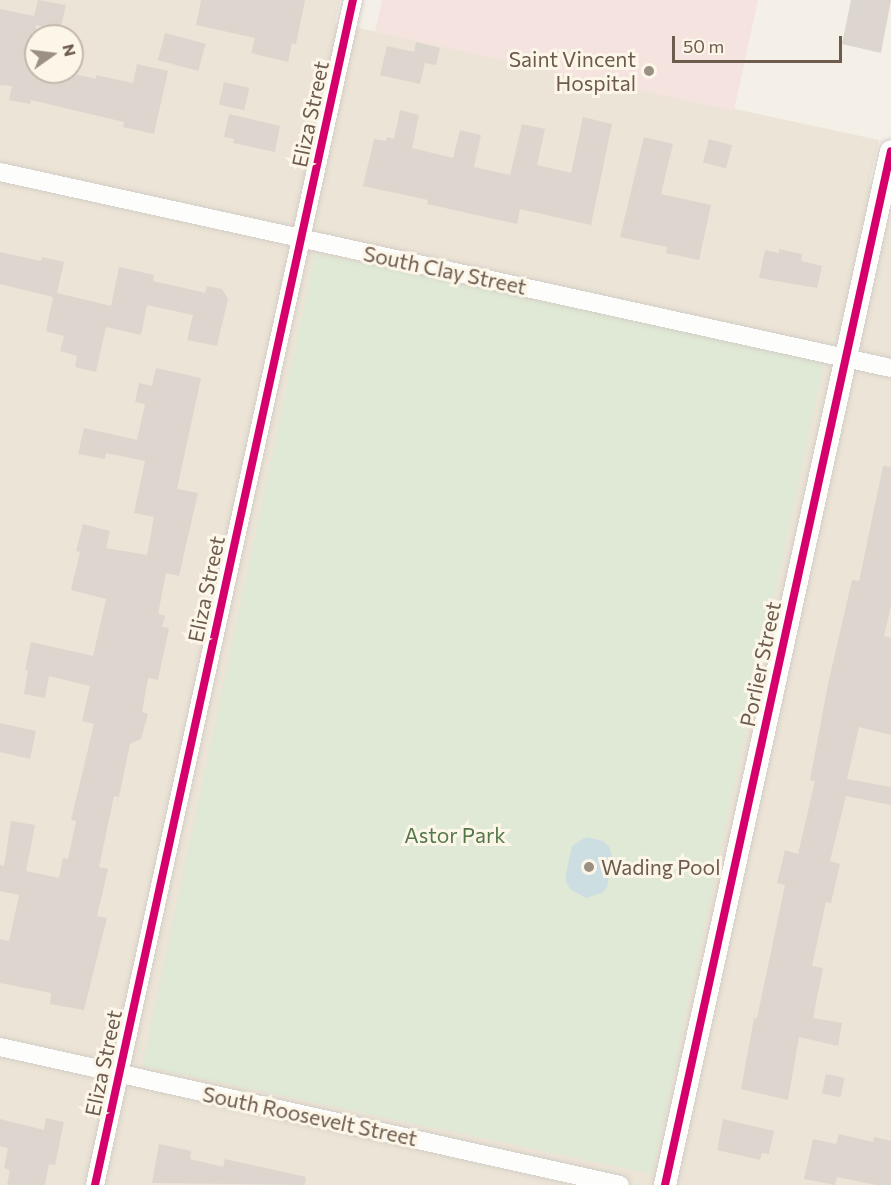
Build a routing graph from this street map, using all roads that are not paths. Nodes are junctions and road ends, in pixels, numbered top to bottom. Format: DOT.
graph roads {
  1 [pos="353,0"];
  2 [pos="891,151"];
  3 [pos="0,172"];
  4 [pos="301,238"];
  5 [pos="845,358"];
  6 [pos="891,368"];
  7 [pos="0,1047"];
  8 [pos="119,1073"];
  9 [pos="95,1185"];
  10 [pos="620,1185"];
  11 [pos="665,1185"];
  1 -- 4 [label="street, Eliza Street"];
  2 -- 5 [label="street, Porlier Street"];
  3 -- 4 [label="street, South Clay Street"];
  4 -- 5 [label="street, South Clay Street"];
  4 -- 8 [label="street, Eliza Street"];
  5 -- 6 [label="street, South Clay Street"];
  5 -- 11 [label="street, Porlier Street"];
  7 -- 8 [label="street, South Roosevelt Street"];
  8 -- 9 [label="street, Eliza Street"];
  8 -- 10 [label="street, South Roosevelt Street"];
}
